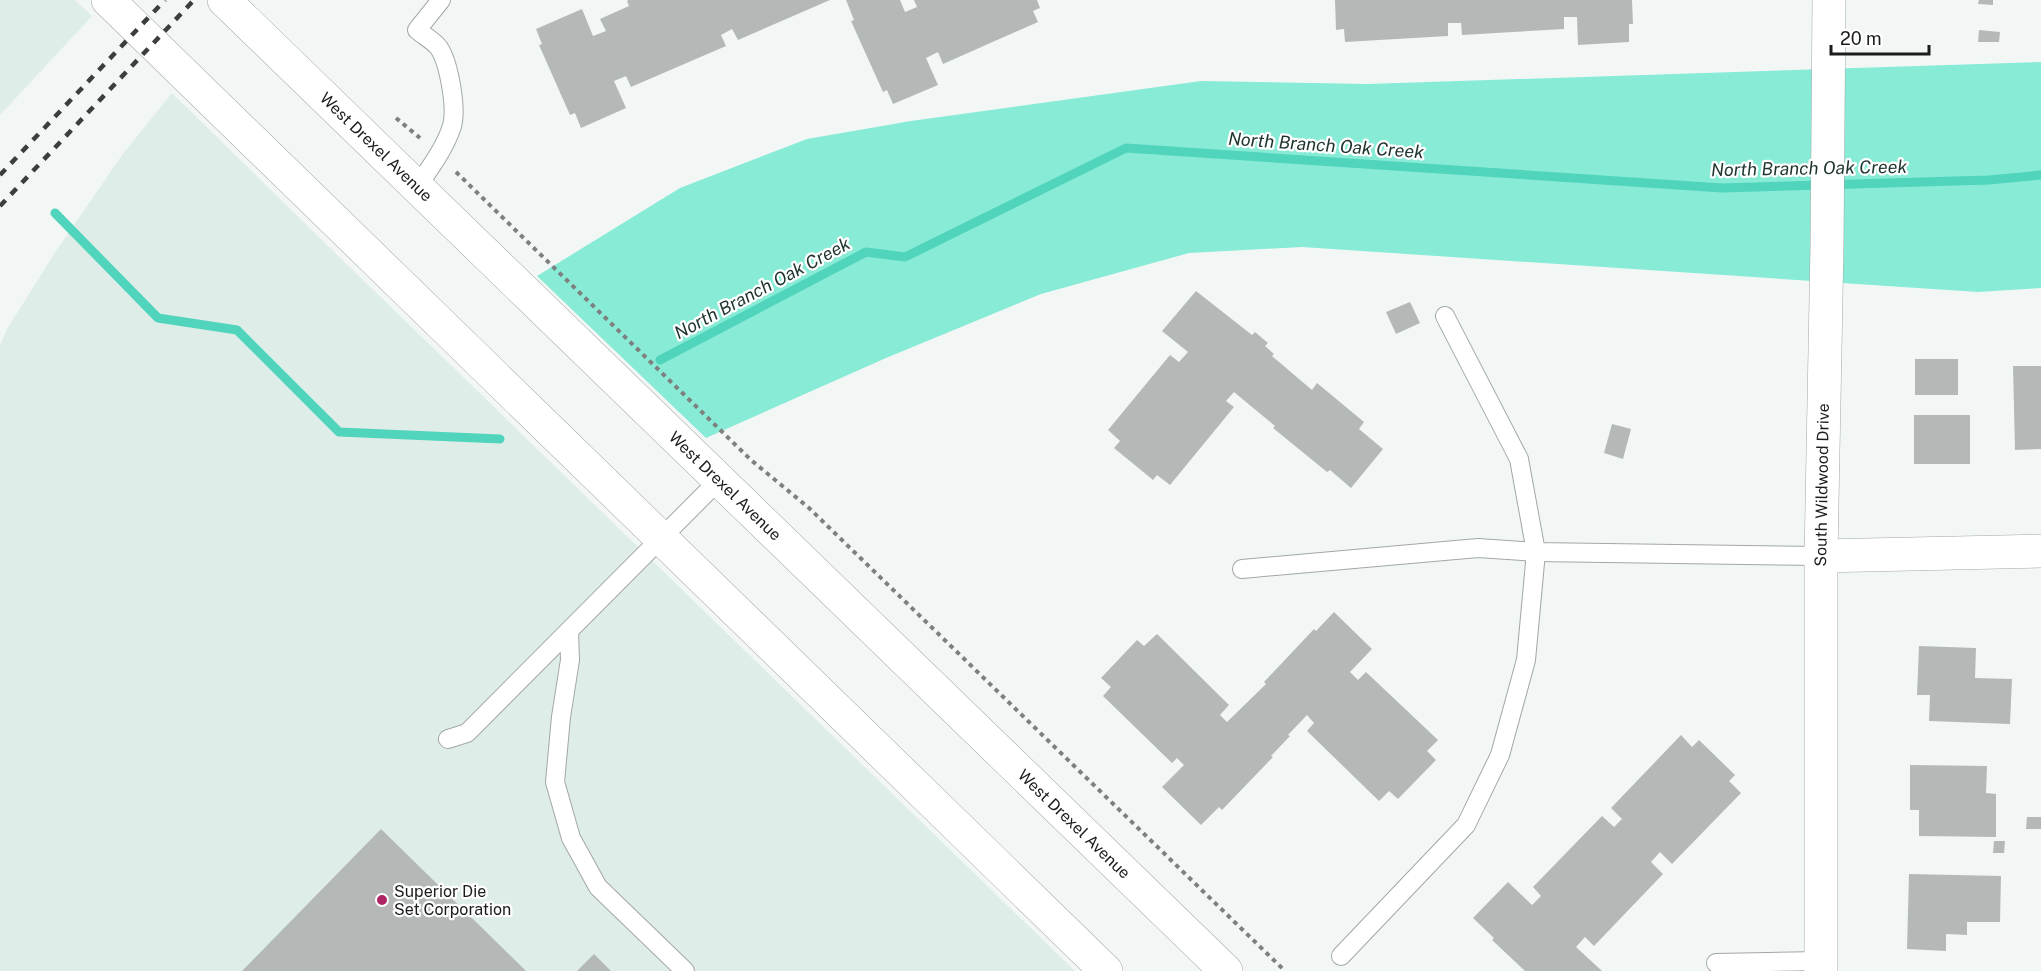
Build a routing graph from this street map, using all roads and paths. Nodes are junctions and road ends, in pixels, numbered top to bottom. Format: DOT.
graph roads {
  1 [pos="108,0"];
  2 [pos="224,0"];
  3 [pos="441,0"];
  4 [pos="1829,0"];
  5 [pos="390,113"];
  6 [pos="439,155"];
  7 [pos="417,187"];
  8 [pos="1445,316"];
  9 [pos="719,480"];
  10 [pos="661,539"];
  11 [pos="2041,551"];
  12 [pos="1536,552"];
  13 [pos="1821,556"];
  14 [pos="1242,569"];
  15 [pos="570,630"];
  16 [pos="448,739"];
  17 [pos="1341,956"];
  18 [pos="1716,963"];
  19 [pos="1821,966"];
  20 [pos="685,971"];
  21 [pos="1106,971"];
  22 [pos="1226,971"];
  23 [pos="1284,971"];
  1 -- 10 [label="street"];
  2 -- 7 [label="street, West Drexel Avenue"];
  3 -- 6 [label="lane"];
  4 -- 13 [label="street, South Wildwood Drive"];
  5 -- 6 [label="path"];
  6 -- 7 [label="lane"];
  6 -- 23 [label="path"];
  7 -- 9 [label="street, West Drexel Avenue"];
  8 -- 12 [label="lane"];
  9 -- 10 [label="lane"];
  9 -- 22 [label="street, West Drexel Avenue"];
  10 -- 15 [label="lane"];
  10 -- 21 [label="street"];
  11 -- 13 [label="street"];
  12 -- 13 [label="lane"];
  12 -- 14 [label="lane"];
  12 -- 17 [label="lane"];
  13 -- 19 [label="street, South Wildwood Drive"];
  15 -- 16 [label="lane"];
  15 -- 20 [label="lane"];
  18 -- 19 [label="lane"];
}
